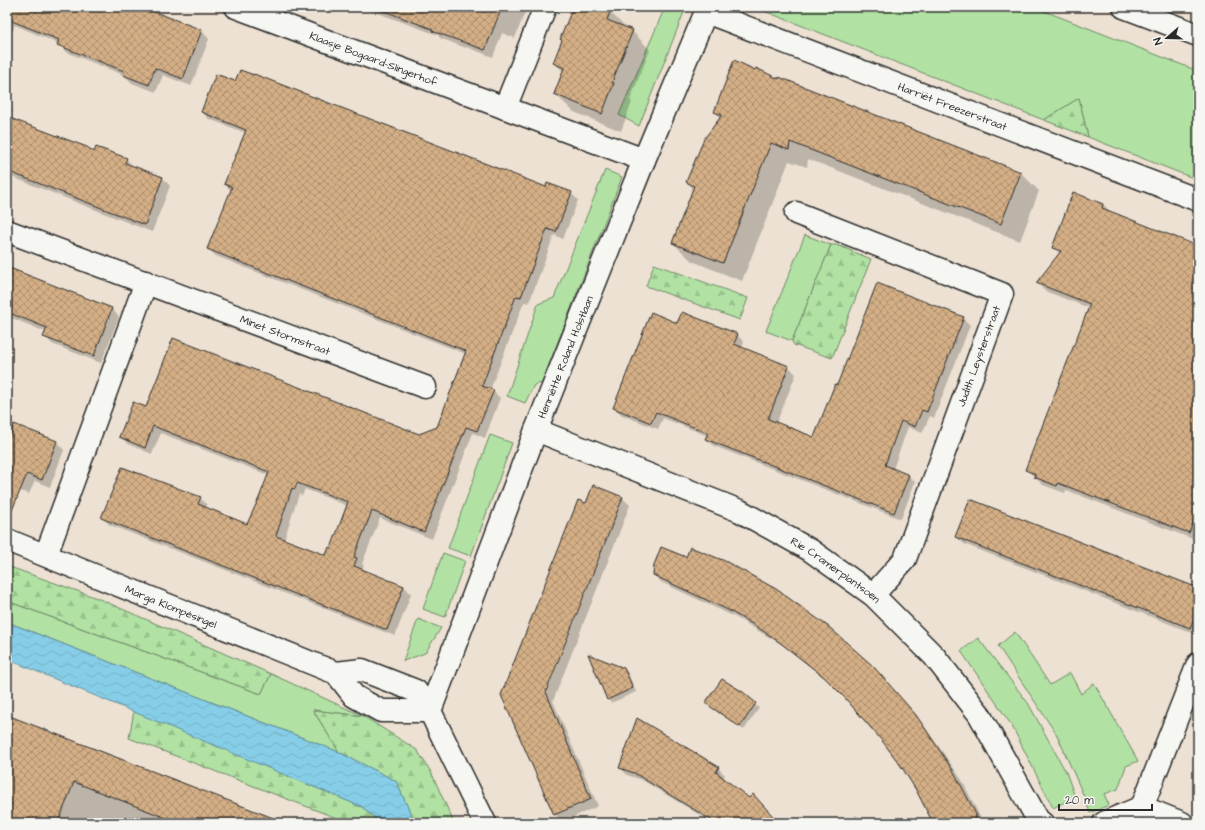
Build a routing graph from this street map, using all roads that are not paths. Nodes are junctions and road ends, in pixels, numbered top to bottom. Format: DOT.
graph roads {
  1 [pos="545,7"];
  2 [pos="1124,7"];
  3 [pos="240,8"];
  4 [pos="707,10"];
  5 [pos="1198,35"];
  6 [pos="505,108"];
  7 [pos="644,160"];
  8 [pos="1198,200"];
  9 [pos="796,213"];
  10 [pos="7,231"];
  11 [pos="146,282"];
  12 [pos="425,387"];
  13 [pos="536,430"];
  14 [pos="7,540"];
  15 [pos="46,555"];
  16 [pos="873,596"];
  17 [pos="1198,664"];
  18 [pos="336,673"];
  19 [pos="430,711"];
  20 [pos="1142,807"];
  21 [pos="485,823"];
  22 [pos="1042,823"];
  23 [pos="1104,823"];
  24 [pos="1182,823"];
  1 -- 6 [label="street"];
  2 -- 5 [label="street"];
  3 -- 6 [label="street, Klaasje Bogaard-Slingerhof"];
  4 -- 7 [label="street, Henriëtte Roland Holstlaan"];
  4 -- 8 [label="street, Harriët Freezerstraat"];
  6 -- 7 [label="street, Klaasje Bogaard-Slingerhof"];
  7 -- 13 [label="street, Henriëtte Roland Holstlaan"];
  9 -- 16 [label="street, Judith Leysterstraat"];
  10 -- 11 [label="street, Minet Stormstraat"];
  11 -- 12 [label="street, Minet Stormstraat"];
  11 -- 15 [label="street"];
  13 -- 16 [label="street, Rie Cramerplantsoen"];
  13 -- 19 [label="street, Henriëtte Roland Holstlaan"];
  14 -- 15 [label="street, Marga Klompésingel"];
  15 -- 18 [label="street, Marga Klompésingel"];
  16 -- 22 [label="street, Rie Cramerplantsoen"];
  17 -- 20 [label="street"];
  18 -- 19 [label="street, Marga Klompésingel"];
  18 -- 19 [label="street, Marga Klompésingel"];
  19 -- 21 [label="street, Marga Klompésingel"];
  20 -- 23 [label="street"];
  20 -- 24 [label="street"];
}
